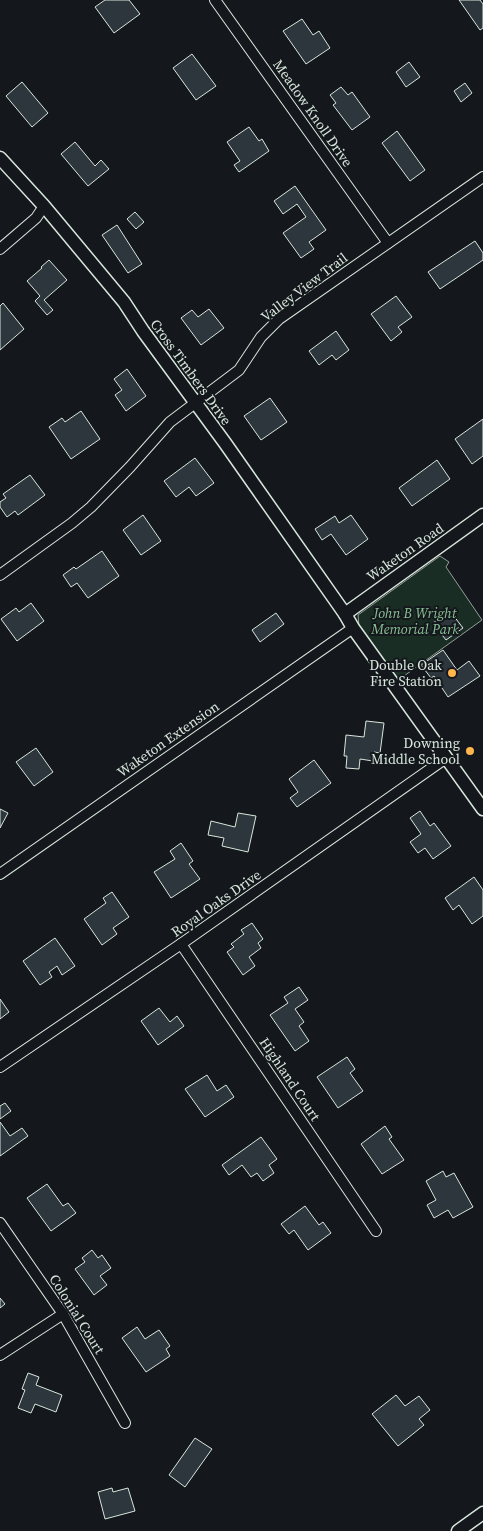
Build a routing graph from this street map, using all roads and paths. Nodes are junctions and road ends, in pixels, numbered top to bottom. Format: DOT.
graph roads {
  1 [pos="215,0"];
  2 [pos="0,158"];
  3 [pos="483,177"];
  4 [pos="44,206"];
  5 [pos="388,243"];
  6 [pos="0,249"];
  7 [pos="196,403"];
  8 [pos="483,514"];
  9 [pos="0,575"];
  10 [pos="345,614"];
  11 [pos="353,628"];
  12 [pos="446,758"];
  13 [pos="483,809"];
  14 [pos="0,874"];
  15 [pos="181,944"];
  16 [pos="0,1068"];
  17 [pos="0,1223"];
  18 [pos="376,1230"];
  19 [pos="63,1314"];
  20 [pos="0,1355"];
  21 [pos="125,1423"];
  22 [pos="483,1513"];
  23 [pos="458,1531"];
  1 -- 5 [label="street, Meadow Knoll Drive"];
  2 -- 4 [label="street, Cross Timbers Drive"];
  3 -- 5 [label="street, Valley View Trail"];
  4 -- 6 [label="street"];
  4 -- 7 [label="street, Cross Timbers Drive"];
  5 -- 7 [label="street, Valley View Trail"];
  7 -- 9 [label="street, Valley View Trail"];
  7 -- 10 [label="street, Cross Timbers Drive"];
  8 -- 10 [label="street, Waketon Road"];
  10 -- 11 [label="street, Cross Timbers Drive"];
  11 -- 12 [label="street, Cross Timbers Drive"];
  11 -- 14 [label="street, Waketon Extension"];
  12 -- 13 [label="street, Cross Timbers Drive"];
  12 -- 15 [label="street, Royal Oaks Drive"];
  15 -- 16 [label="street, Royal Oaks Drive"];
  15 -- 18 [label="street, Highland Court"];
  17 -- 19 [label="street, Colonial Court"];
  19 -- 20 [label="street"];
  19 -- 21 [label="street, Colonial Court"];
  22 -- 23 [label="street"];
}
